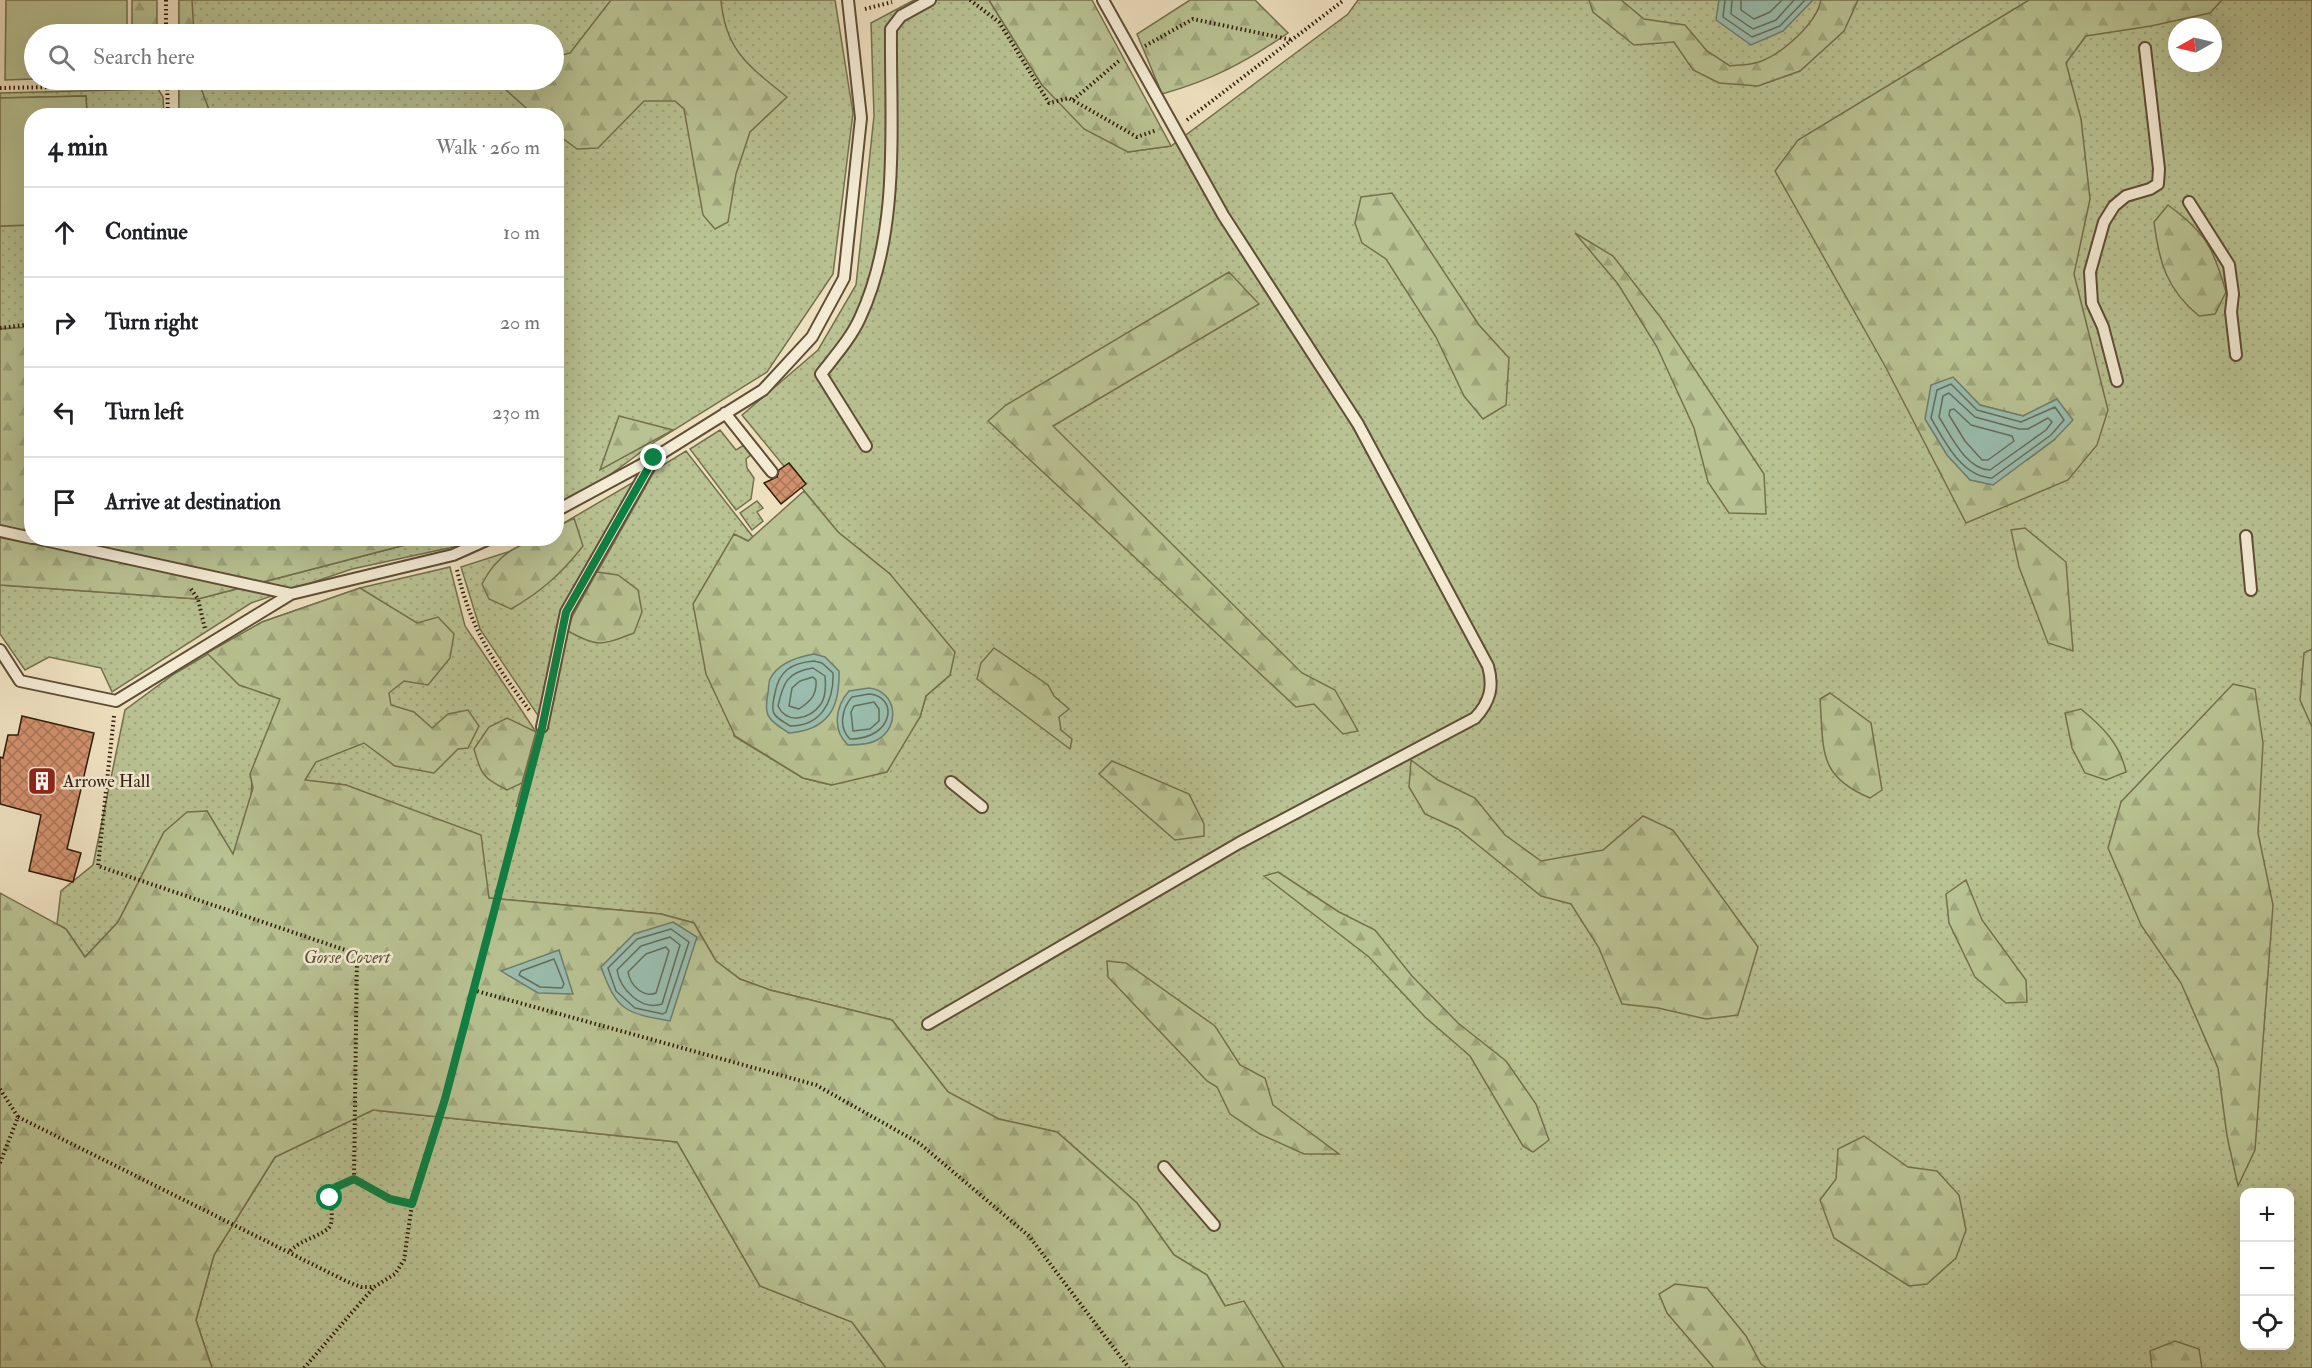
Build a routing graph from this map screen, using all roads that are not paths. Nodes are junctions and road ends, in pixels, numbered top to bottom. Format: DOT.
graph roads {
  1 [pos="848,0"];
  2 [pos="930,0"];
  3 [pos="1102,0"];
  4 [pos="2145,48"];
  5 [pos="2188,202"];
  6 [pos="2236,355"];
  7 [pos="2117,381"];
  8 [pos="725,413"];
  9 [pos="866,446"];
  10 [pos="654,458"];
  11 [pos="772,472"];
  12 [pos="564,507"];
  13 [pos="0,531"];
  14 [pos="24,536"];
  15 [pos="2246,537"];
  16 [pos="69,546"];
  17 [pos="473,546"];
  18 [pos="2251,590"];
  19 [pos="291,594"];
  20 [pos="0,650"];
  21 [pos="542,728"];
  22 [pos="951,782"];
  23 [pos="982,807"];
  24 [pos="928,1024"];
  25 [pos="1164,1167"];
  26 [pos="1214,1225"];
  1 -- 8 [label="lane"];
  2 -- 9 [label="lane"];
  3 -- 24 [label="lane"];
  4 -- 7 [label="lane"];
  5 -- 6 [label="lane"];
  8 -- 10 [label="lane"];
  8 -- 11 [label="lane"];
  10 -- 12 [label="lane"];
  10 -- 21 [label="lane"];
  13 -- 14 [label="lane"];
  15 -- 18 [label="lane"];
  16 -- 19 [label="lane"];
  17 -- 19 [label="lane"];
  19 -- 20 [label="lane"];
  22 -- 23 [label="lane"];
  25 -- 26 [label="lane"];
}
